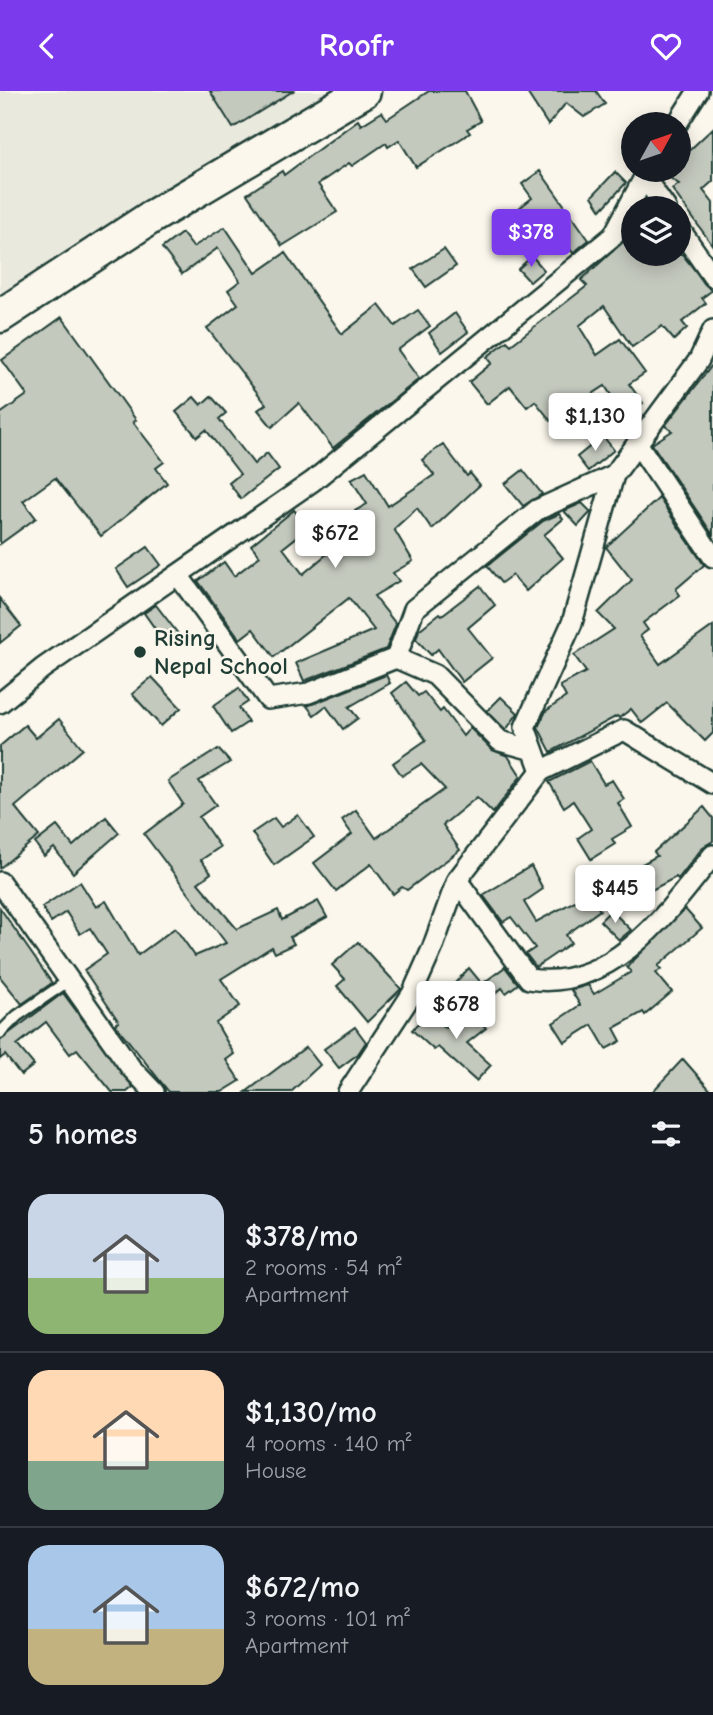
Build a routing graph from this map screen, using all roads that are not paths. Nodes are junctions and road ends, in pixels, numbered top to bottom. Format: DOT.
graph roads {
  1 [pos="364,91"];
  2 [pos="698,91"];
  3 [pos="685,112"];
  4 [pos="641,182"];
  5 [pos="691,245"];
  6 [pos="713,277"];
  7 [pos="0,316"];
  8 [pos="713,330"];
  9 [pos="638,443"];
  10 [pos="614,475"];
  11 [pos="713,557"];
  12 [pos="178,575"];
  13 [pos="396,658"];
  14 [pos="0,703"];
  15 [pos="534,750"];
  16 [pos="541,771"];
  17 [pos="713,784"];
  18 [pos="713,856"];
  19 [pos="457,880"];
  20 [pos="0,882"];
  21 [pos="68,981"];
  22 [pos="0,1033"];
  23 [pos="154,1092"];
  24 [pos="348,1092"];
  1 -- 7 [label="main road"];
  2 -- 3 [label="street"];
  4 -- 12 [label="street"];
  5 -- 6 [label="street"];
  8 -- 9 [label="street"];
  9 -- 10 [label="street"];
  9 -- 11 [label="street"];
  10 -- 13 [label="street"];
  10 -- 15 [label="street"];
  12 -- 13 [label="street"];
  12 -- 14 [label="street"];
  13 -- 15 [label="street"];
  15 -- 16 [label="street"];
  16 -- 17 [label="street"];
  16 -- 19 [label="street"];
  18 -- 19 [label="street"];
  19 -- 24 [label="street"];
  20 -- 21 [label="street"];
  21 -- 22 [label="lane"];
  21 -- 23 [label="street"];
}
